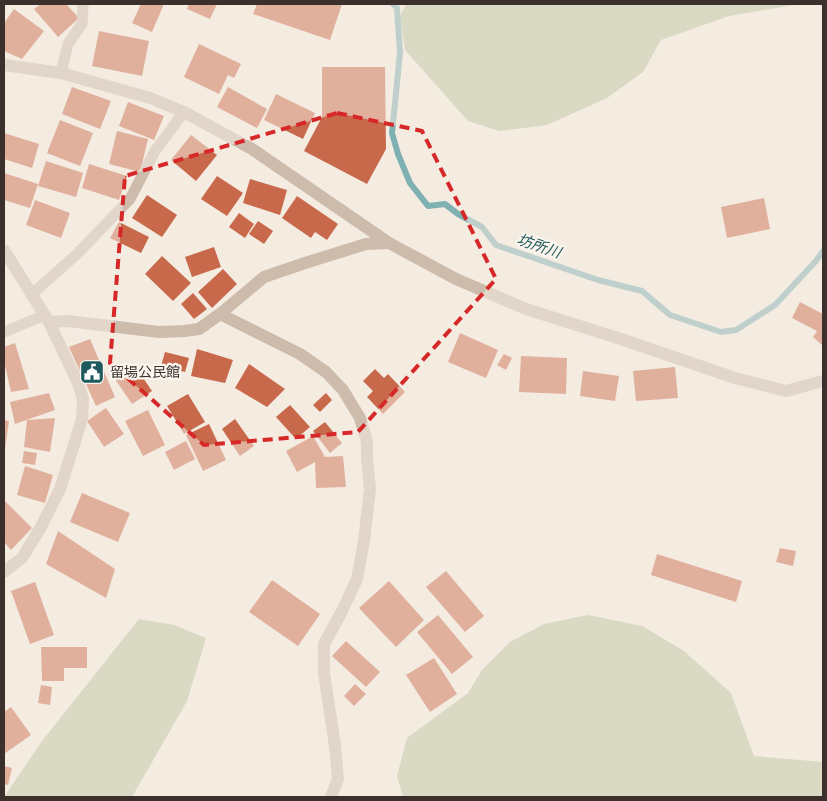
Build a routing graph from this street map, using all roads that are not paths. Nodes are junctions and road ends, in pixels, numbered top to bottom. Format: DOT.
graph roads {
  1 [pos="82,4"];
  2 [pos="4,65"];
  3 [pos="61,73"];
  4 [pos="184,112"];
  5 [pos="389,243"];
  6 [pos="4,250"];
  7 [pos="32,295"];
  8 [pos="220,314"];
  9 [pos="47,319"];
  10 [pos="4,332"];
  11 [pos="823,381"];
  12 [pos="4,572"];
  13 [pos="331,797"];
  1 -- 3 [label="lane"];
  2 -- 3 [label="street"];
  3 -- 4 [label="street"];
  4 -- 5 [label="street"];
  4 -- 7 [label="lane"];
  5 -- 8 [label="street"];
  5 -- 11 [label="street"];
  6 -- 7 [label="street"];
  7 -- 9 [label="street"];
  8 -- 9 [label="street"];
  8 -- 13 [label="street"];
  9 -- 10 [label="lane"];
  9 -- 12 [label="street"];
}
